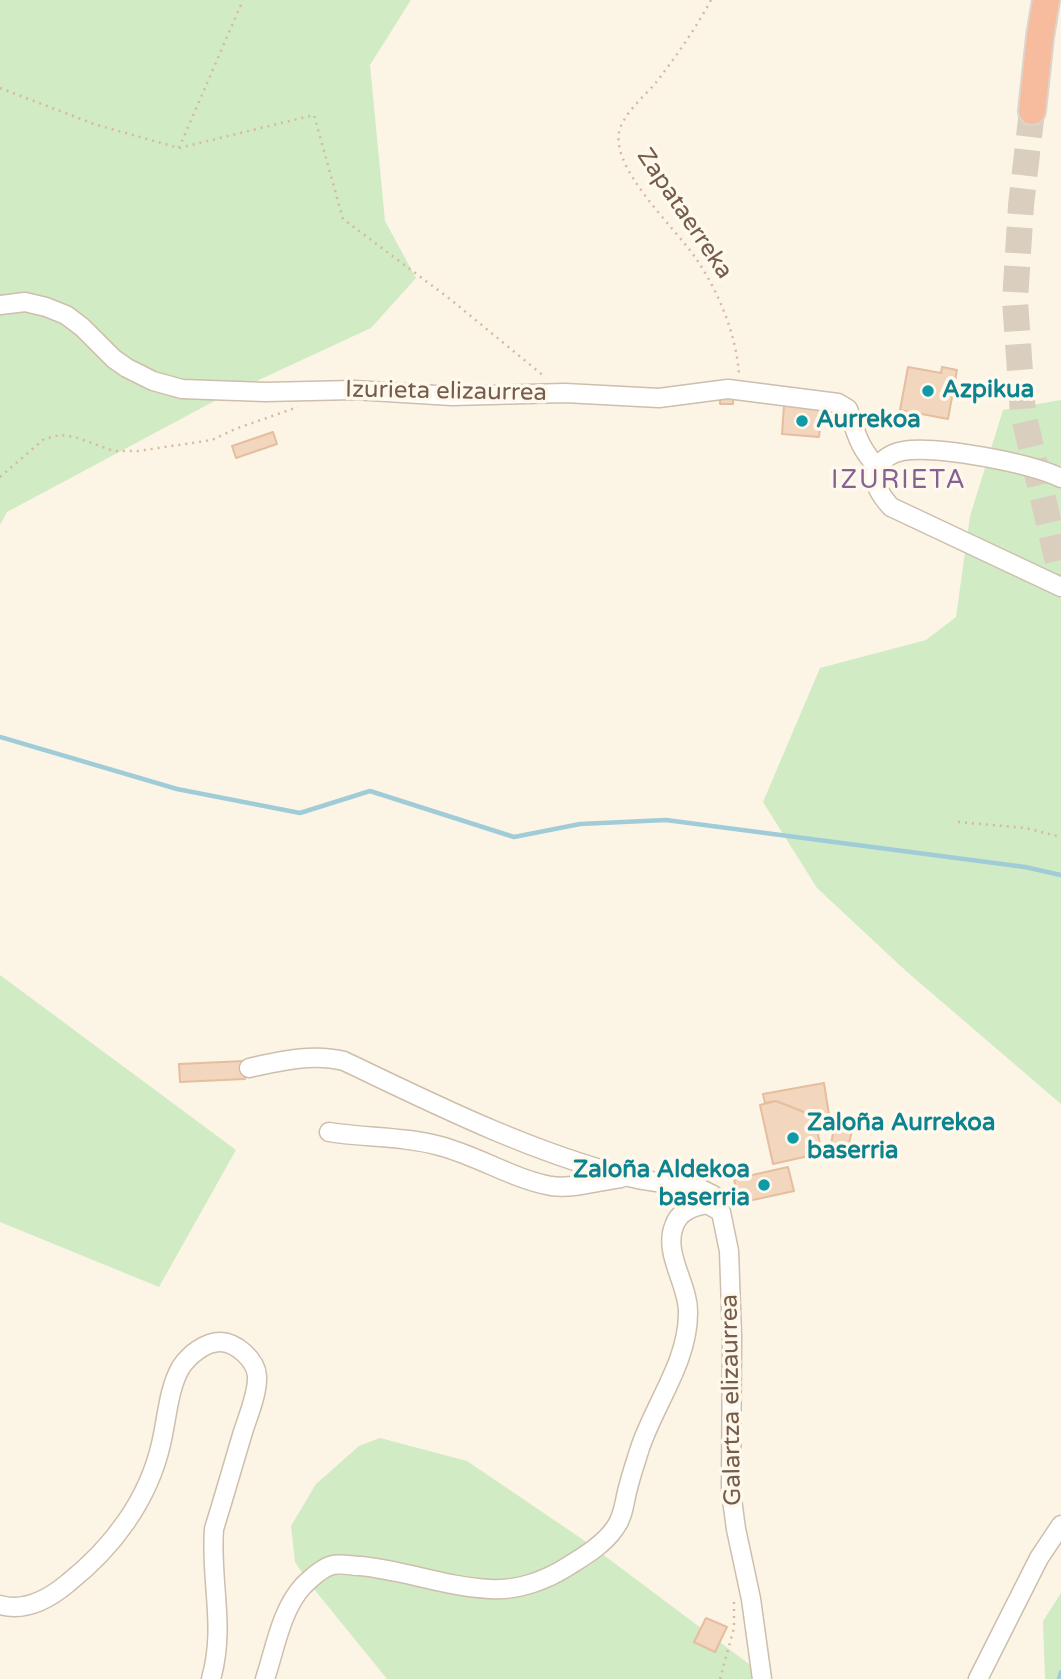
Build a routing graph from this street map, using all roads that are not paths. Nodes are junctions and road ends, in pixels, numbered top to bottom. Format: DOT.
graph roads {
  1 [pos="1046,0"];
  2 [pos="1032,111"];
  3 [pos="0,304"];
  4 [pos="878,468"];
  5 [pos="1061,478"];
  6 [pos="1061,586"];
  7 [pos="248,1068"];
  8 [pos="329,1132"];
  9 [pos="628,1177"];
  10 [pos="715,1207"];
  11 [pos="1061,1525"];
  12 [pos="0,1605"];
  13 [pos="211,1679"];
  14 [pos="265,1679"];
  15 [pos="762,1679"];
  16 [pos="978,1679"];
  1 -- 2 [label="highway"];
  3 -- 4 [label="street, Izurieta elizaurrea"];
  4 -- 5 [label="street"];
  4 -- 6 [label="street"];
  7 -- 9 [label="street, Galartza elizaurrea"];
  8 -- 9 [label="street, Galartza elizaurrea"];
  9 -- 10 [label="street, Galartza elizaurrea"];
  10 -- 14 [label="street, Galartza elizaurrea"];
  10 -- 15 [label="street, Galartza elizaurrea"];
  11 -- 16 [label="street"];
  12 -- 13 [label="street"];
}
